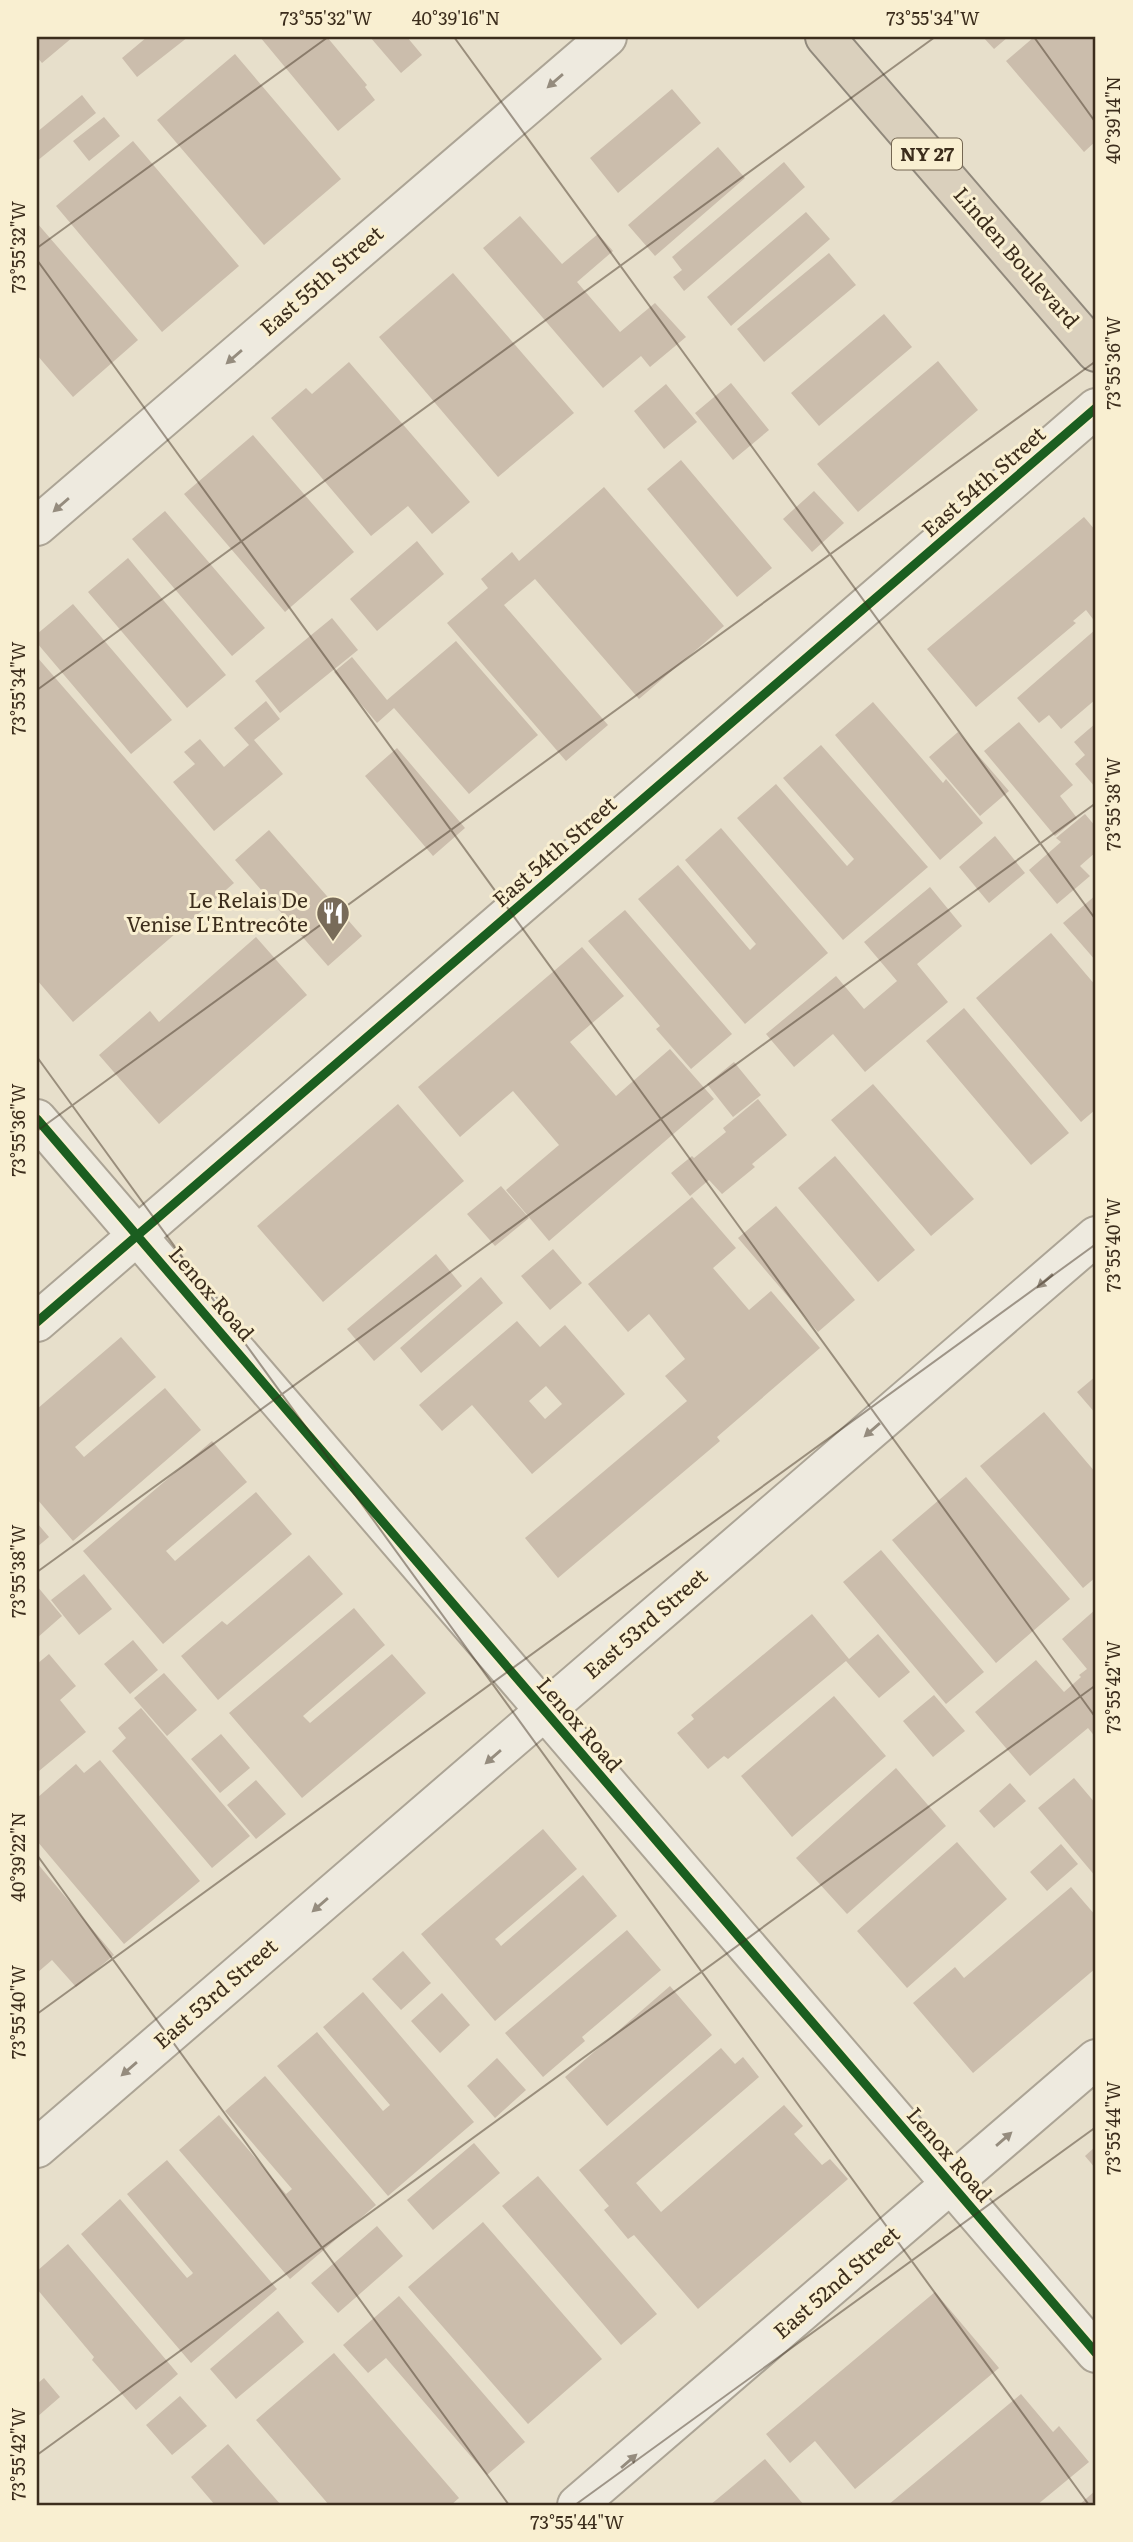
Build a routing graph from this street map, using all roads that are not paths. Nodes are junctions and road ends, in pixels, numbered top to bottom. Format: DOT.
graph roads {
  1 [pos="607,37"];
  2 [pos="825,37"];
  3 [pos="1096,352"];
  4 [pos="1096,408"];
  5 [pos="37,526"];
  6 [pos="37,1119"];
  7 [pos="138,1236"];
  8 [pos="1096,1236"];
  9 [pos="37,1322"];
  10 [pos="545,1712"];
  11 [pos="1096,2059"];
  12 [pos="37,2148"];
  13 [pos="952,2184"];
  14 [pos="1096,2353"];
  15 [pos="577,2505"];
  1 -- 5 [label="street, East 55th Street, one-way"];
  2 -- 3 [label="highway, Linden Boulevard / NY 27"];
  4 -- 7 [label="street, East 54th Street"];
  6 -- 7 [label="street, Lenox Road"];
  7 -- 9 [label="street, East 54th Street"];
  7 -- 10 [label="street, Lenox Road"];
  8 -- 10 [label="street, East 53rd Street, one-way"];
  10 -- 12 [label="street, East 53rd Street, one-way"];
  10 -- 13 [label="street, Lenox Road"];
  13 -- 11 [label="street, East 52nd Street, one-way"];
  13 -- 14 [label="street, Lenox Road"];
  15 -- 13 [label="street, East 52nd Street, one-way"];
}
